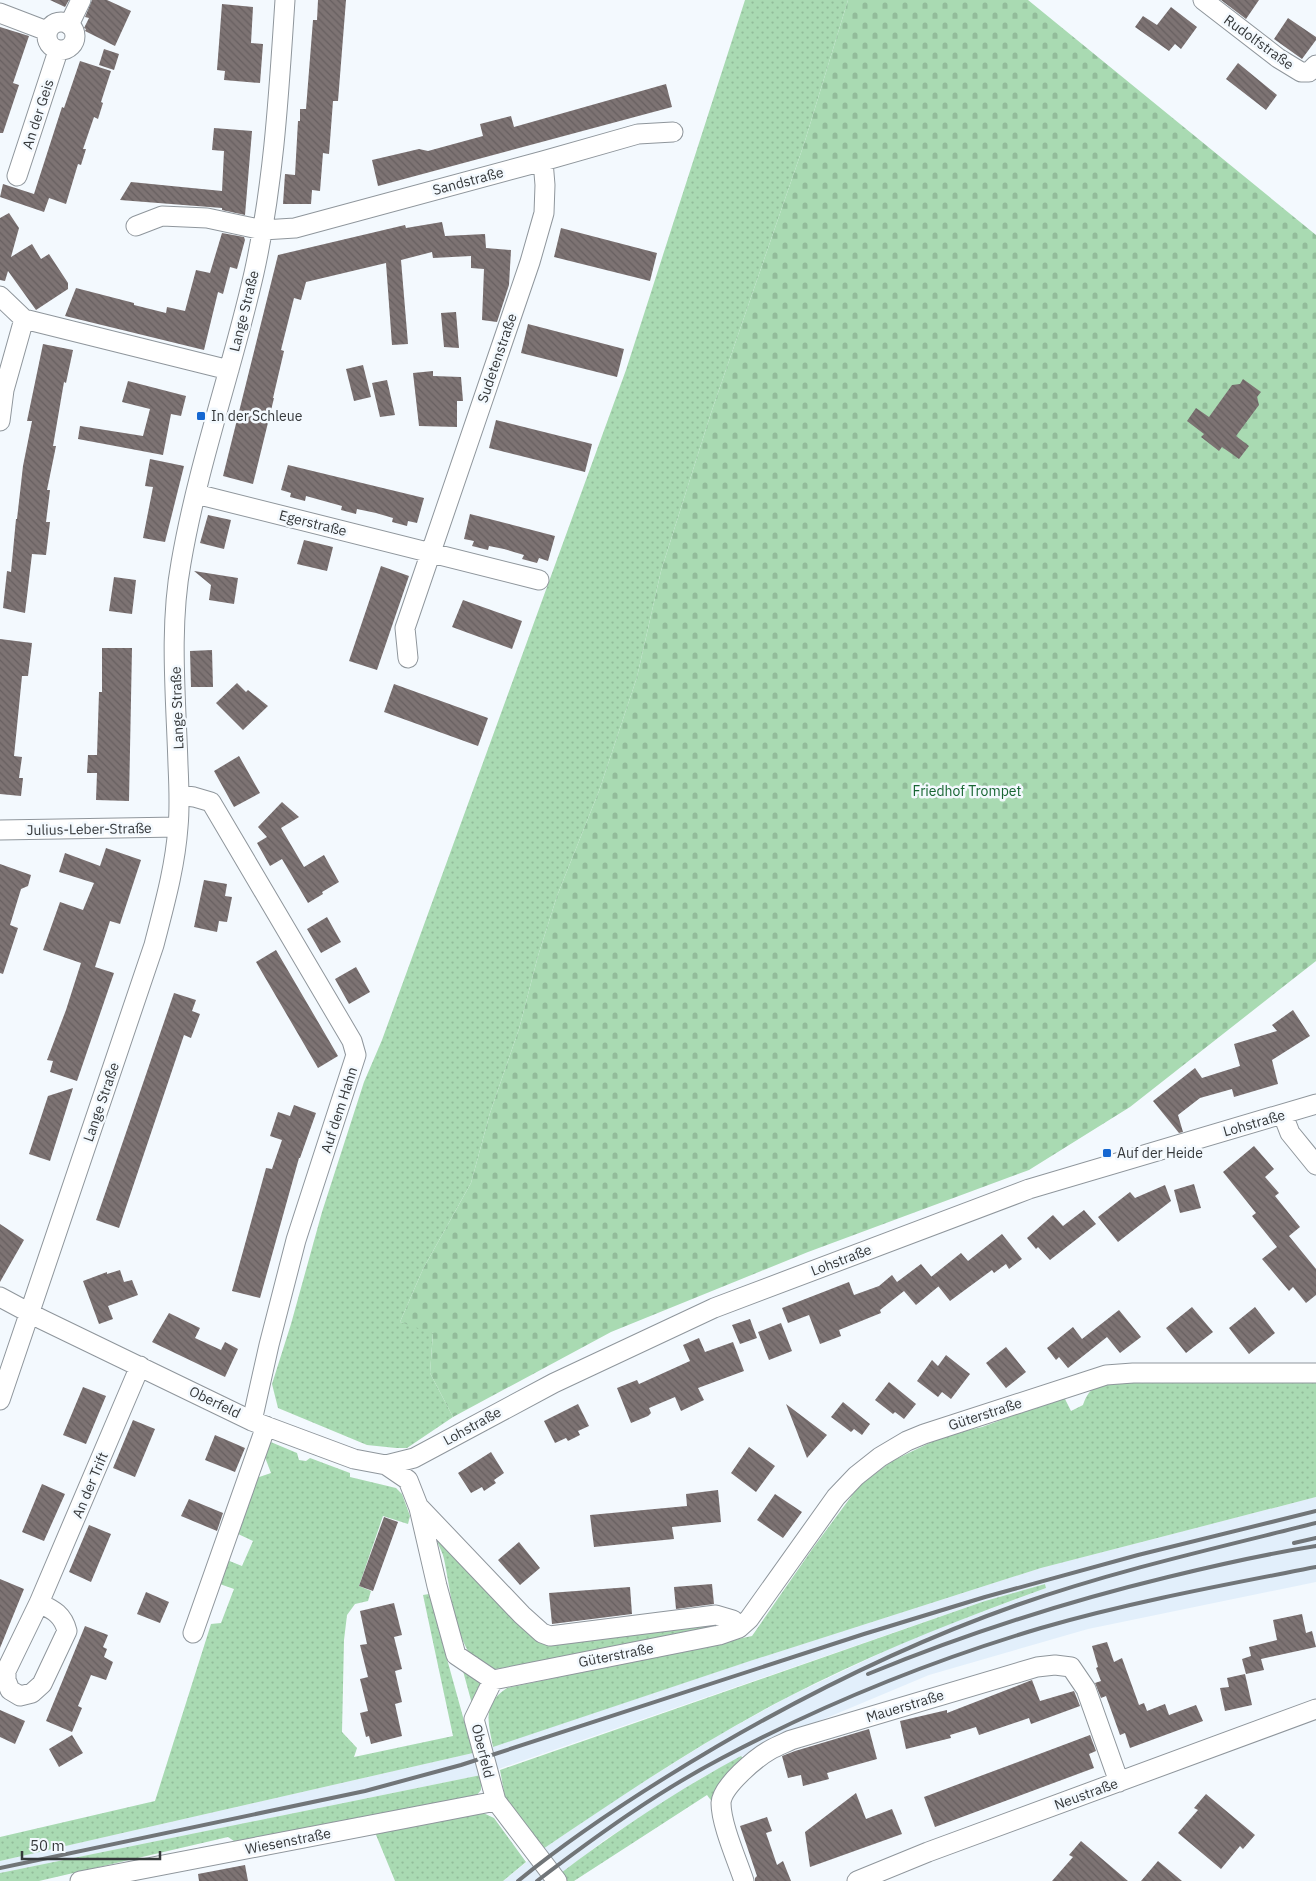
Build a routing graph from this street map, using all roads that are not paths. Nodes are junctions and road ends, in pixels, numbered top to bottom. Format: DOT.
graph roads {
  1 [pos="81,0"];
  2 [pos="285,0"];
  3 [pos="1203,0"];
  4 [pos="0,14"];
  5 [pos="69,24"];
  6 [pos="47,31"];
  7 [pos="58,51"];
  8 [pos="1316,65"];
  9 [pos="673,132"];
  10 [pos="543,161"];
  11 [pos="17,176"];
  12 [pos="136,226"];
  13 [pos="262,230"];
  14 [pos="0,296"];
  15 [pos="24,319"];
  16 [pos="229,370"];
  17 [pos="2,389"];
  18 [pos="0,421"];
  19 [pos="196,494"];
  20 [pos="430,552"];
  21 [pos="539,580"];
  22 [pos="408,658"];
  23 [pos="179,796"];
  24 [pos="178,827"];
  25 [pos="0,830"];
  26 [pos="1316,1104"];
  27 [pos="1283,1114"];
  28 [pos="1316,1165"];
  29 [pos="0,1296"];
  30 [pos="30,1312"];
  31 [pos="140,1366"];
  32 [pos="1316,1373"];
  33 [pos="0,1400"];
  34 [pos="259,1423"];
  35 [pos="386,1465"];
  36 [pos="419,1508"];
  37 [pos="39,1603"];
  38 [pos="739,1628"];
  39 [pos="193,1632"];
  40 [pos="565,1634"];
  41 [pos="493,1680"];
  42 [pos="3,1681"];
  43 [pos="1316,1709"];
  44 [pos="1119,1782"];
  45 [pos="496,1801"];
  46 [pos="80,1881"];
  47 [pos="557,1881"];
  48 [pos="744,1881"];
  49 [pos="857,1881"];
  1 -- 5 [label="street"];
  2 -- 13 [label="street, Lange Straße"];
  3 -- 8 [label="street, Rudolfstraße"];
  4 -- 6 [label="street"];
  5 -- 6 [label="street"];
  5 -- 7 [label="street, An der Geis"];
  6 -- 7 [label="street"];
  7 -- 11 [label="street, An der Geis"];
  9 -- 10 [label="street, Sandstraße"];
  10 -- 13 [label="street, Sandstraße"];
  10 -- 20 [label="street, Sudetenstraße"];
  12 -- 13 [label="street, Sandstraße"];
  13 -- 16 [label="street, Lange Straße"];
  14 -- 15 [label="street"];
  15 -- 16 [label="street"];
  15 -- 17 [label="street"];
  16 -- 19 [label="street, Lange Straße"];
  17 -- 18 [label="street"];
  19 -- 20 [label="street, Egerstraße"];
  19 -- 23 [label="street, Lange Straße"];
  20 -- 21 [label="street, Egerstraße"];
  20 -- 22 [label="street"];
  23 -- 24 [label="street, Lange Straße"];
  23 -- 34 [label="street, Auf dem Hahn"];
  24 -- 25 [label="street, Julius-Leber-Straße"];
  24 -- 30 [label="street, Lange Straße"];
  26 -- 27 [label="street, Lohstraße"];
  27 -- 28 [label="street"];
  27 -- 35 [label="street, Lohstraße"];
  29 -- 30 [label="street, Oberfeld"];
  30 -- 31 [label="street, Oberfeld"];
  30 -- 33 [label="street, Lange Straße"];
  31 -- 34 [label="street, Oberfeld"];
  31 -- 37 [label="street, An der Trift"];
  32 -- 38 [label="street, Güterstraße"];
  34 -- 35 [label="street, Oberfeld"];
  34 -- 39 [label="street, Auf dem Hahn"];
  35 -- 36 [label="street, Oberfeld"];
  36 -- 40 [label="street, Oberfeld"];
  36 -- 41 [label="street, Oberfeld"];
  37 -- 42 [label="street, An der Trift"];
  37 -- 42 [label="street, An der Trift"];
  38 -- 40 [label="street, Güterstraße"];
  38 -- 41 [label="street, Güterstraße"];
  41 -- 45 [label="street, Oberfeld"];
  43 -- 44 [label="street, Neustraße"];
  44 -- 48 [label="street, Mauerstraße"];
  44 -- 49 [label="street, Neustraße"];
  45 -- 46 [label="street, Wiesenstraße"];
  45 -- 47 [label="street, Oberfeld"];
}
